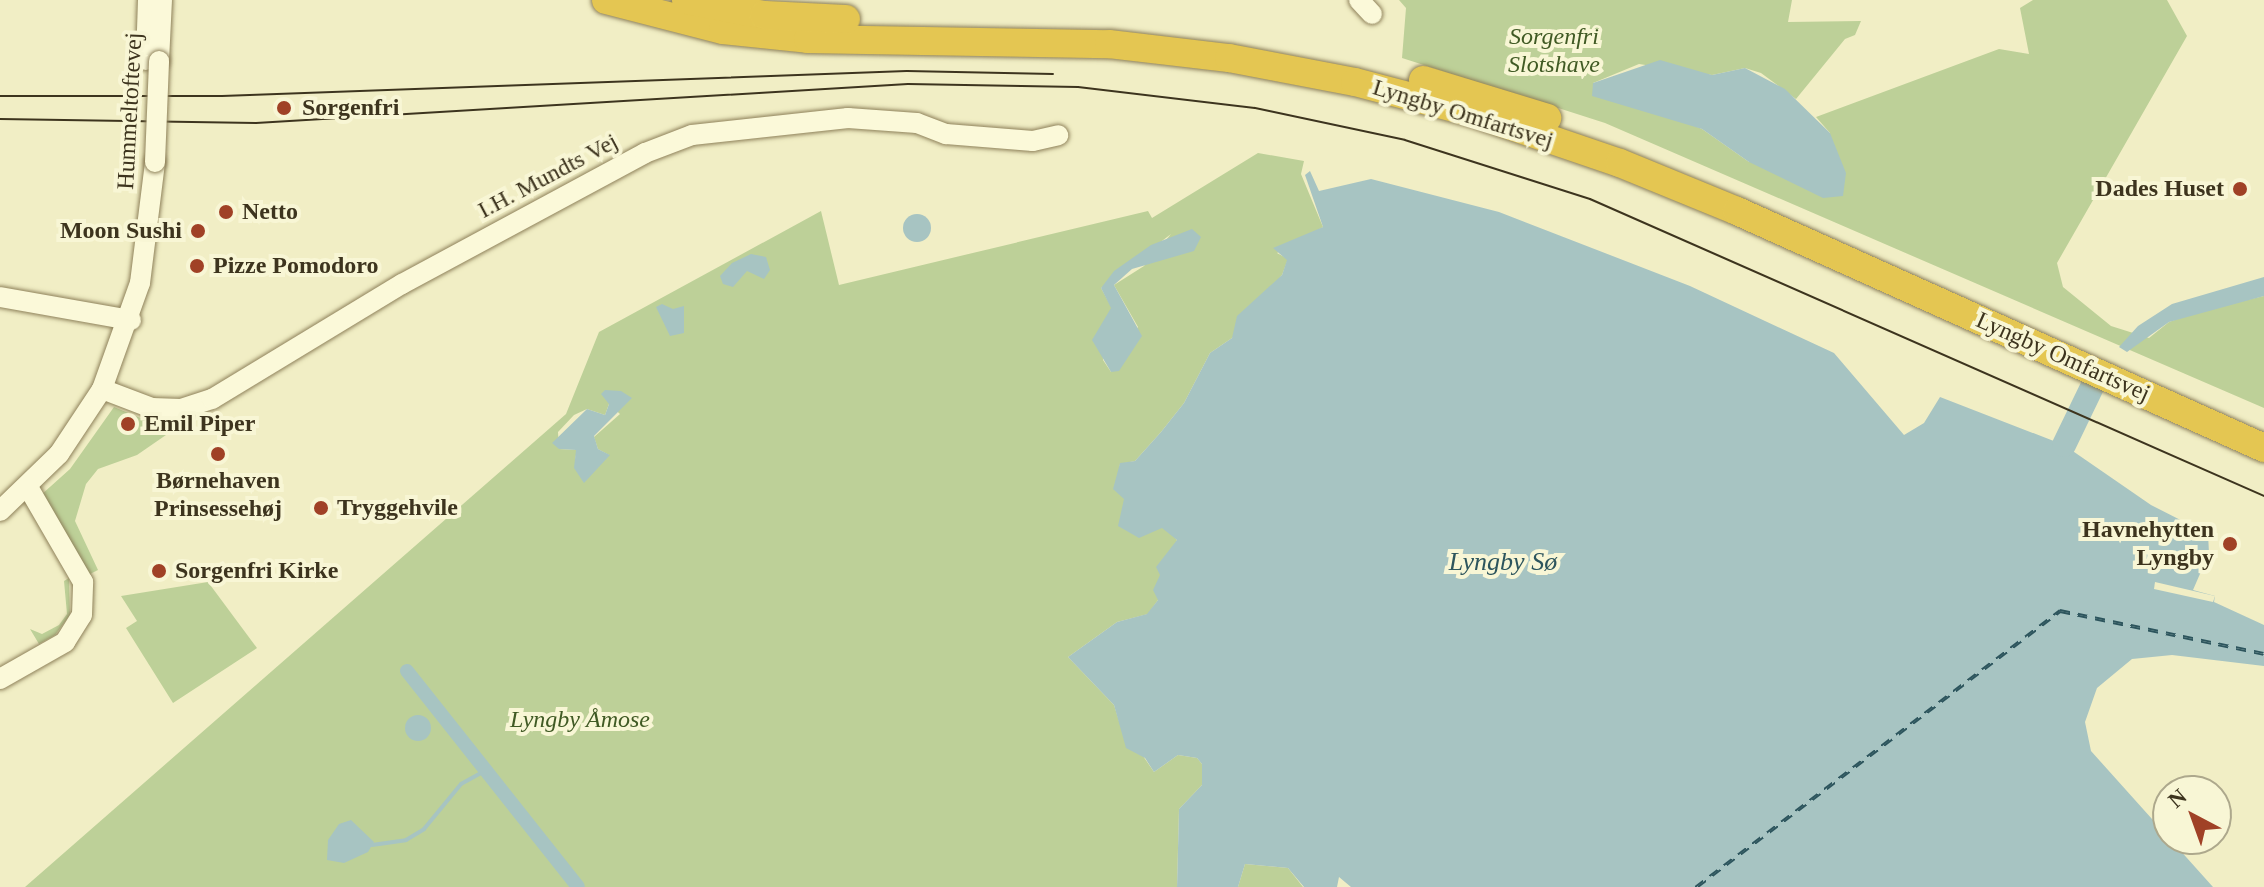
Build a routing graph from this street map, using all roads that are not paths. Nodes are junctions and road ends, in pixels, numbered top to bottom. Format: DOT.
graph roads {
  1 [pos="148,0"];
  2 [pos="162,0"];
  3 [pos="606,0"];
  4 [pos="686,0"];
  5 [pos="153,60"];
  6 [pos="1058,135"];
  7 [pos="0,297"];
  8 [pos="131,320"];
  9 [pos="102,389"];
  10 [pos="2264,427"];
  11 [pos="2264,448"];
  12 [pos="28,487"];
  13 [pos="0,511"];
  14 [pos="0,679"];
  1 -- 5 [label="street, Hummeltoftevej"];
  2 -- 5 [label="street, Hummeltoftevej"];
  3 -- 11 [label="highway, Lyngby Omfartsvej"];
  4 -- 10 [label="highway, Lyngby Omfartsvej"];
  5 -- 8 [label="street, Hummeltoftevej, bridge"];
  6 -- 9 [label="street, I.H. Mundts Vej"];
  7 -- 8 [label="street"];
  8 -- 9 [label="street, Hummeltoftevej"];
  9 -- 12 [label="street, Hummeltoftevej"];
  12 -- 13 [label="street, Hummeltoftevej"];
  12 -- 14 [label="street"];
}
